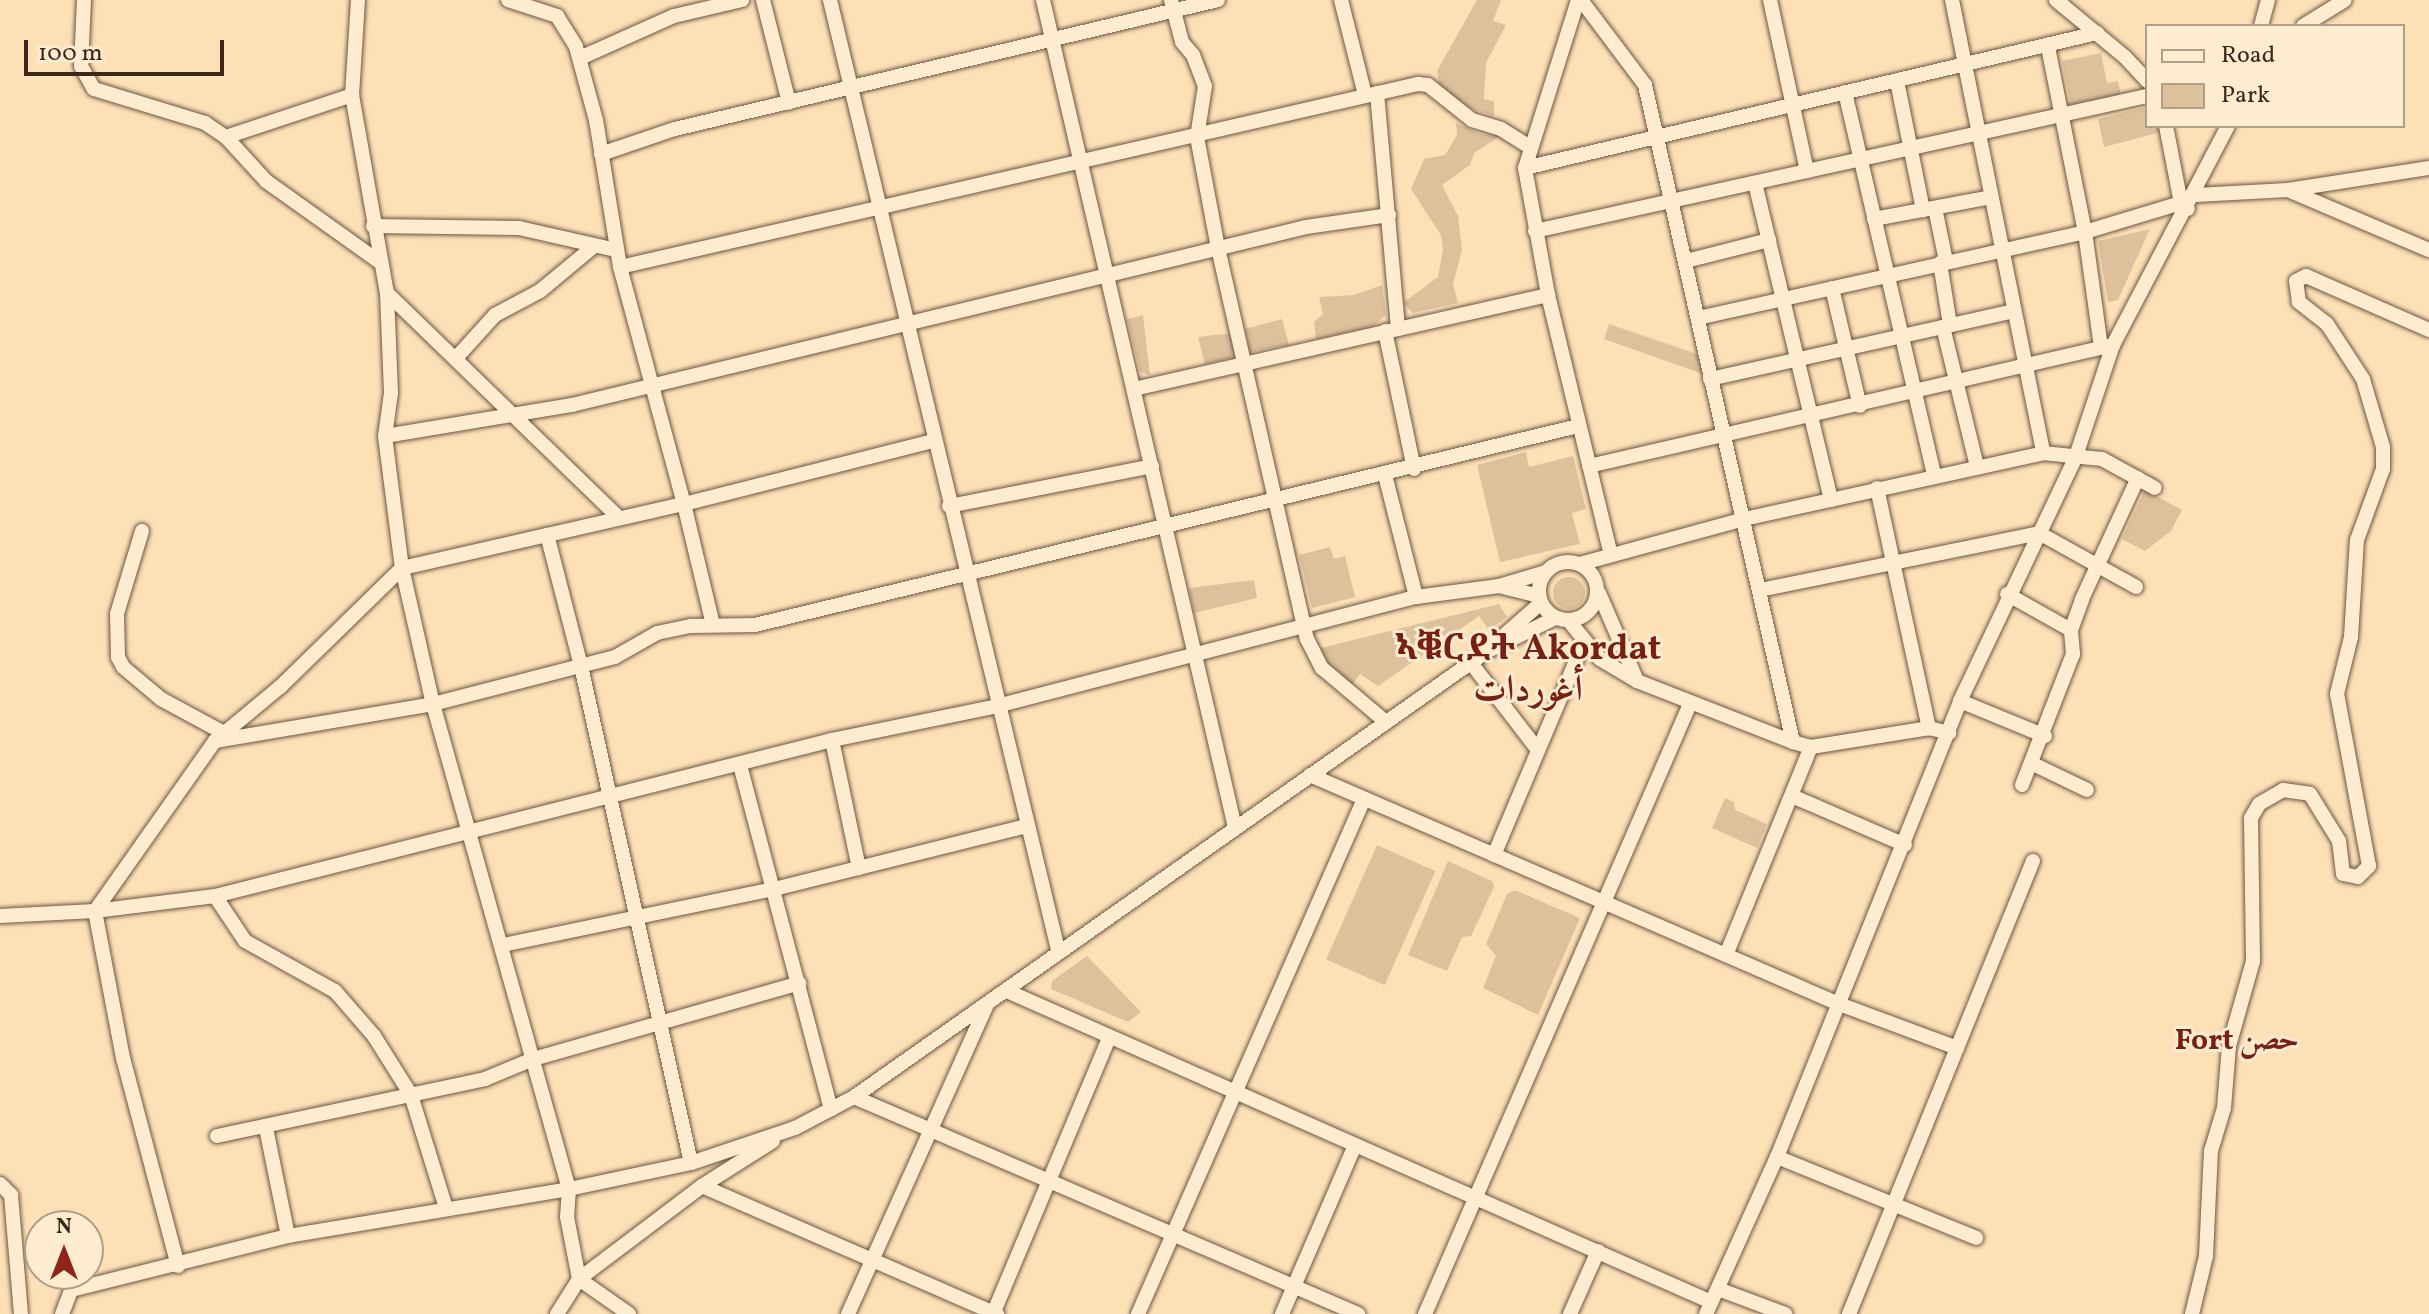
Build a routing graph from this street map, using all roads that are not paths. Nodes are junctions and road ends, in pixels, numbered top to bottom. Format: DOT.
graph roads {
  1 [pos="84,0"];
  2 [pos="358,0"];
  3 [pos="508,0"];
  4 [pos="555,0"];
  5 [pos="742,0"];
  6 [pos="763,0"];
  7 [pos="830,0"];
  8 [pos="1043,0"];
  9 [pos="1218,0"];
  10 [pos="1341,0"];
  11 [pos="1580,0"];
  12 [pos="1770,0"];
  13 [pos="1952,0"];
  14 [pos="2056,0"];
  15 [pos="2268,0"];
  16 [pos="2345,0"];
  17 [pos="1172,4"];
  18 [pos="557,16"];
  19 [pos="2262,24"];
  20 [pos="2306,24"];
  21 [pos="2097,33"];
  22 [pos="1051,38"];
  23 [pos="2048,47"];
  24 [pos="580,58"];
  25 [pos="1965,66"];
  26 [pos="2145,79"];
  27 [pos="1897,81"];
  28 [pos="849,89"];
  29 [pos="1845,92"];
  30 [pos="1371,94"];
  31 [pos="352,95"];
  32 [pos="2145,96"];
  33 [pos="789,103"];
  34 [pos="1792,105"];
  35 [pos="2061,115"];
  36 [pos="2166,128"];
  37 [pos="2227,128"];
  38 [pos="1979,133"];
  39 [pos="226,137"];
  40 [pos="1197,137"];
  41 [pos="1658,137"];
  42 [pos="1530,147"];
  43 [pos="1910,148"];
  44 [pos="601,154"];
  45 [pos="1860,160"];
  46 [pos="1083,162"];
  47 [pos="1525,168"];
  48 [pos="2429,168"];
  49 [pos="1807,171"];
  50 [pos="1755,183"];
  51 [pos="2288,190"];
  52 [pos="2196,195"];
  53 [pos="1991,197"];
  54 [pos="1672,201"];
  55 [pos="880,206"];
  56 [pos="2184,206"];
  57 [pos="1929,209"];
  58 [pos="1389,215"];
  59 [pos="1874,219"];
  60 [pos="373,226"];
  61 [pos="1535,231"];
  62 [pos="2085,232"];
  63 [pos="1769,240"];
  64 [pos="593,247"];
  65 [pos="1218,248"];
  66 [pos="616,250"];
  67 [pos="2001,250"];
  68 [pos="2429,250"];
  69 [pos="378,261"];
  70 [pos="1686,261"];
  71 [pos="1943,262"];
  72 [pos="620,267"];
  73 [pos="1108,275"];
  74 [pos="1887,276"];
  75 [pos="1832,288"];
  76 [pos="387,293"];
  77 [pos="1548,295"];
  78 [pos="1783,299"];
  79 [pos="2013,311"];
  80 [pos="1698,318"];
  81 [pos="904,323"];
  82 [pos="1947,326"];
  83 [pos="1392,330"];
  84 [pos="2429,330"];
  85 [pos="1901,337"];
  86 [pos="2107,346"];
  87 [pos="1847,349"];
  88 [pos="457,357"];
  89 [pos="1797,360"];
  90 [pos="1246,365"];
  91 [pos="2024,367"];
  92 [pos="1710,379"];
  93 [pos="1957,382"];
  94 [pos="652,386"];
  95 [pos="1134,389"];
  96 [pos="1914,394"];
  97 [pos="1860,406"];
  98 [pos="509,416"];
  99 [pos="1811,418"];
  100 [pos="1578,426"];
  101 [pos="385,436"];
  102 [pos="1725,437"];
  103 [pos="933,441"];
  104 [pos="2043,453"];
  105 [pos="2075,459"];
  106 [pos="1152,466"];
  107 [pos="1589,466"];
  108 [pos="1977,466"];
  109 [pos="1414,469"];
  110 [pos="1934,474"];
  111 [pos="1385,475"];
  112 [pos="2138,478"];
  113 [pos="1877,488"];
  114 [pos="2155,488"];
  115 [pos="1831,500"];
  116 [pos="1279,502"];
  117 [pos="684,504"];
  118 [pos="949,506"];
  119 [pos="616,515"];
  120 [pos="1744,519"];
  121 [pos="1166,530"];
  122 [pos="142,531"];
  123 [pos="2039,533"];
  124 [pos="547,535"];
  125 [pos="1610,552"];
  126 [pos="1891,560"];
  127 [pos="1580,564"];
  128 [pos="2098,566"];
  129 [pos="402,568"];
  130 [pos="1546,572"];
  131 [pos="965,576"];
  132 [pos="1499,586"];
  133 [pos="2136,587"];
  134 [pos="1760,590"];
  135 [pos="1599,593"];
  136 [pos="2007,594"];
  137 [pos="1416,597"];
  138 [pos="1540,600"];
  139 [pos="1562,619"];
  140 [pos="713,625"];
  141 [pos="1305,625"];
  142 [pos="2071,630"];
  143 [pos="1584,642"];
  144 [pos="1486,652"];
  145 [pos="1193,654"];
  146 [pos="1471,663"];
  147 [pos="581,666"];
  148 [pos="1637,681"];
  149 [pos="1960,701"];
  150 [pos="433,704"];
  151 [pos="1690,704"];
  152 [pos="997,706"];
  153 [pos="1386,722"];
  154 [pos="1929,728"];
  155 [pos="1949,733"];
  156 [pos="2045,736"];
  157 [pos="219,737"];
  158 [pos="832,740"];
  159 [pos="1793,742"];
  160 [pos="1811,747"];
  161 [pos="1538,750"];
  162 [pos="2031,763"];
  163 [pos="740,765"];
  164 [pos="1310,775"];
  165 [pos="2022,785"];
  166 [pos="2087,790"];
  167 [pos="610,795"];
  168 [pos="1792,796"];
  169 [pos="1364,799"];
  170 [pos="1026,826"];
  171 [pos="1235,828"];
  172 [pos="471,831"];
  173 [pos="1905,845"];
  174 [pos="1494,855"];
  175 [pos="2033,861"];
  176 [pos="859,868"];
  177 [pos="774,889"];
  178 [pos="215,896"];
  179 [pos="1604,902"];
  180 [pos="95,911"];
  181 [pos="633,915"];
  182 [pos="0,916"];
  183 [pos="503,945"];
  184 [pos="1058,950"];
  185 [pos="1726,955"];
  186 [pos="799,983"];
  187 [pos="1007,991"];
  188 [pos="988,1002"];
  189 [pos="1839,1004"];
  190 [pos="659,1020"];
  191 [pos="1109,1038"];
  192 [pos="1957,1048"];
  193 [pos="533,1059"];
  194 [pos="1233,1092"];
  195 [pos="411,1095"];
  196 [pos="854,1097"];
  197 [pos="831,1109"];
  198 [pos="266,1128"];
  199 [pos="795,1128"];
  200 [pos="930,1128"];
  201 [pos="217,1136"];
  202 [pos="1355,1145"];
  203 [pos="1777,1157"];
  204 [pos="691,1163"];
  205 [pos="1051,1181"];
  206 [pos="0,1184"];
  207 [pos="702,1186"];
  208 [pos="569,1189"];
  209 [pos="1475,1195"];
  210 [pos="1893,1202"];
  211 [pos="446,1208"];
  212 [pos="1172,1233"];
  213 [pos="288,1236"];
  214 [pos="1976,1238"];
  215 [pos="1598,1251"];
  216 [pos="872,1259"];
  217 [pos="178,1266"];
  218 [pos="579,1279"];
  219 [pos="1294,1286"];
  220 [pos="1712,1302"];
  221 [pos="994,1313"];
  222 [pos="21,1314"];
  223 [pos="62,1314"];
  224 [pos="557,1314"];
  225 [pos="629,1314"];
  226 [pos="848,1314"];
  227 [pos="1138,1314"];
  228 [pos="1282,1314"];
  229 [pos="1358,1314"];
  230 [pos="1425,1314"];
  231 [pos="1570,1314"];
  232 [pos="1785,1314"];
  233 [pos="1849,1314"];
  234 [pos="2192,1314"];
  1 -- 39 [label="street"];
  2 -- 31 [label="street"];
  3 -- 18 [label="street"];
  4 -- 18 [label="street"];
  5 -- 24 [label="street"];
  6 -- 33 [label="street"];
  7 -- 28 [label="street"];
  8 -- 22 [label="street"];
  9 -- 17 [label="street"];
  10 -- 30 [label="street"];
  11 -- 41 [label="street"];
  11 -- 42 [label="street"];
  12 -- 34 [label="street"];
  13 -- 25 [label="street"];
  14 -- 21 [label="street"];
  15 -- 19 [label="street"];
  16 -- 20 [label="street"];
  17 -- 22 [label="street"];
  17 -- 40 [label="street"];
  18 -- 24 [label="street"];
  21 -- 23 [label="street"];
  21 -- 26 [label="street"];
  22 -- 28 [label="street"];
  22 -- 46 [label="street"];
  23 -- 25 [label="street"];
  23 -- 35 [label="street"];
  24 -- 44 [label="street"];
  25 -- 27 [label="street"];
  25 -- 38 [label="street"];
  27 -- 29 [label="street"];
  27 -- 43 [label="street"];
  28 -- 33 [label="street"];
  28 -- 55 [label="street"];
  29 -- 34 [label="street"];
  29 -- 45 [label="street"];
  30 -- 40 [label="street"];
  30 -- 42 [label="street"];
  30 -- 58 [label="street"];
  31 -- 39 [label="street"];
  31 -- 60 [label="street"];
  32 -- 35 [label="street"];
  33 -- 44 [label="street"];
  34 -- 41 [label="street"];
  34 -- 49 [label="street"];
  35 -- 38 [label="street"];
  35 -- 62 [label="street"];
  36 -- 56 [label="street"];
  37 -- 52 [label="street"];
  38 -- 43 [label="street"];
  38 -- 53 [label="street"];
  39 -- 69 [label="street"];
  40 -- 46 [label="street"];
  40 -- 65 [label="street"];
  41 -- 47 [label="street"];
  41 -- 54 [label="street"];
  42 -- 47 [label="street"];
  43 -- 45 [label="street"];
  43 -- 57 [label="street"];
  44 -- 66 [label="street"];
  45 -- 49 [label="street"];
  45 -- 59 [label="street"];
  46 -- 55 [label="street"];
  46 -- 73 [label="street"];
  47 -- 61 [label="street"];
  48 -- 51 [label="street"];
  49 -- 50 [label="street"];
  50 -- 54 [label="street"];
  50 -- 63 [label="street"];
  51 -- 52 [label="street"];
  51 -- 68 [label="street"];
  52 -- 56 [label="street"];
  53 -- 57 [label="street"];
  53 -- 67 [label="street"];
  54 -- 61 [label="street"];
  54 -- 70 [label="street"];
  55 -- 72 [label="street"];
  55 -- 81 [label="street"];
  56 -- 62 [label="street"];
  56 -- 86 [label="street"];
  57 -- 59 [label="street"];
  57 -- 71 [label="street"];
  58 -- 65 [label="street"];
  58 -- 83 [label="street"];
  59 -- 74 [label="street"];
  60 -- 64 [label="street"];
  60 -- 69 [label="street"];
  61 -- 77 [label="street"];
  62 -- 67 [label="street"];
  62 -- 86 [label="street"];
  63 -- 70 [label="street"];
  63 -- 78 [label="street"];
  64 -- 66 [label="street"];
  64 -- 88 [label="street"];
  65 -- 73 [label="street"];
  65 -- 90 [label="street"];
  66 -- 72 [label="street"];
  67 -- 71 [label="street"];
  67 -- 79 [label="street"];
  69 -- 76 [label="street"];
  70 -- 80 [label="street"];
  71 -- 74 [label="street"];
  71 -- 82 [label="street"];
  72 -- 94 [label="street"];
  73 -- 81 [label="street"];
  73 -- 95 [label="street"];
  74 -- 75 [label="street"];
  74 -- 85 [label="street"];
  75 -- 78 [label="street"];
  75 -- 87 [label="street"];
  76 -- 88 [label="street"];
  76 -- 101 [label="street"];
  77 -- 83 [label="street"];
  77 -- 100 [label="street"];
  78 -- 80 [label="street"];
  78 -- 89 [label="street"];
  79 -- 82 [label="street"];
  79 -- 91 [label="street"];
  80 -- 92 [label="street"];
  81 -- 94 [label="street"];
  81 -- 103 [label="street"];
  82 -- 85 [label="street"];
  82 -- 93 [label="street"];
  83 -- 90 [label="street"];
  83 -- 109 [label="street"];
  84 -- 234 [label="street"];
  85 -- 87 [label="street"];
  85 -- 96 [label="street"];
  86 -- 91 [label="street"];
  86 -- 105 [label="street"];
  87 -- 89 [label="street"];
  87 -- 97 [label="street"];
  88 -- 98 [label="street"];
  89 -- 92 [label="street"];
  89 -- 99 [label="street"];
  90 -- 95 [label="street"];
  90 -- 116 [label="street"];
  91 -- 93 [label="street"];
  91 -- 104 [label="street"];
  92 -- 102 [label="street"];
  93 -- 96 [label="street"];
  93 -- 108 [label="street"];
  94 -- 98 [label="street"];
  94 -- 117 [label="street"];
  95 -- 106 [label="street"];
  96 -- 97 [label="street"];
  96 -- 110 [label="street"];
  97 -- 99 [label="street"];
  98 -- 101 [label="street"];
  98 -- 119 [label="street"];
  99 -- 102 [label="street"];
  99 -- 115 [label="street"];
  100 -- 107 [label="street"];
  100 -- 109 [label="street"];
  101 -- 129 [label="street"];
  102 -- 107 [label="street"];
  102 -- 120 [label="street"];
  103 -- 117 [label="street"];
  103 -- 118 [label="street"];
  104 -- 105 [label="street"];
  104 -- 108 [label="street"];
  105 -- 112 [label="street"];
  105 -- 123 [label="street"];
  106 -- 118 [label="street"];
  106 -- 121 [label="street"];
  107 -- 125 [label="street"];
  108 -- 110 [label="street"];
  109 -- 111 [label="street"];
  110 -- 113 [label="street"];
  111 -- 116 [label="street"];
  111 -- 137 [label="street"];
  112 -- 114 [label="street"];
  112 -- 128 [label="street"];
  113 -- 115 [label="street"];
  113 -- 126 [label="street"];
  115 -- 120 [label="street"];
  116 -- 121 [label="street"];
  116 -- 141 [label="street"];
  117 -- 119 [label="street"];
  117 -- 140 [label="street"];
  118 -- 131 [label="street"];
  119 -- 124 [label="street"];
  120 -- 125 [label="street"];
  120 -- 134 [label="street"];
  121 -- 131 [label="street"];
  121 -- 145 [label="street"];
  122 -- 157 [label="street"];
  123 -- 126 [label="street"];
  123 -- 128 [label="street"];
  123 -- 136 [label="street"];
  124 -- 129 [label="street"];
  124 -- 147 [label="street"];
  125 -- 127 [label="street"];
  126 -- 134 [label="street"];
  126 -- 154 [label="street"];
  127 -- 130 [label="street"];
  127 -- 135 [label="street"];
  128 -- 133 [label="street"];
  128 -- 142 [label="street"];
  129 -- 150 [label="street"];
  129 -- 157 [label="street"];
  130 -- 132 [label="street"];
  130 -- 138 [label="street"];
  131 -- 140 [label="street"];
  131 -- 152 [label="street"];
  132 -- 137 [label="street"];
  132 -- 138 [label="street"];
  134 -- 159 [label="street"];
  135 -- 139 [label="street"];
  135 -- 148 [label="street"];
  136 -- 142 [label="street"];
  136 -- 149 [label="street"];
  137 -- 141 [label="street"];
  138 -- 139 [label="street"];
  138 -- 144 [label="street"];
  139 -- 143 [label="street"];
  139 -- 144 [label="street"];
  140 -- 147 [label="street"];
  141 -- 145 [label="street"];
  141 -- 153 [label="street"];
  142 -- 156 [label="street"];
  143 -- 148 [label="street"];
  143 -- 161 [label="street"];
  144 -- 146 [label="street"];
  145 -- 152 [label="street"];
  145 -- 171 [label="street"];
  146 -- 153 [label="street"];
  146 -- 161 [label="street"];
  147 -- 150 [label="street"];
  147 -- 167 [label="street"];
  148 -- 151 [label="street"];
  149 -- 155 [label="street"];
  149 -- 156 [label="street"];
  150 -- 157 [label="street"];
  150 -- 172 [label="street"];
  151 -- 159 [label="street"];
  151 -- 179 [label="street"];
  152 -- 158 [label="street"];
  152 -- 170 [label="street"];
  153 -- 164 [label="street"];
  154 -- 155 [label="street"];
  154 -- 160 [label="street"];
  155 -- 173 [label="street"];
  156 -- 162 [label="street"];
  157 -- 180 [label="street"];
  158 -- 163 [label="street"];
  158 -- 176 [label="street"];
  159 -- 160 [label="street"];
  160 -- 168 [label="street"];
  161 -- 174 [label="street"];
  162 -- 165 [label="street"];
  162 -- 166 [label="street"];
  163 -- 167 [label="street"];
  163 -- 177 [label="street"];
  164 -- 169 [label="street"];
  164 -- 171 [label="street"];
  167 -- 172 [label="street"];
  167 -- 181 [label="street"];
  168 -- 173 [label="street"];
  168 -- 185 [label="street"];
  169 -- 174 [label="street"];
  169 -- 194 [label="street"];
  170 -- 176 [label="street"];
  170 -- 184 [label="street"];
  171 -- 184 [label="street"];
  172 -- 178 [label="street"];
  172 -- 183 [label="street"];
  173 -- 189 [label="street"];
  174 -- 179 [label="street"];
  175 -- 192 [label="street"];
  176 -- 177 [label="street"];
  177 -- 181 [label="street"];
  177 -- 186 [label="street"];
  178 -- 180 [label="street"];
  178 -- 195 [label="street"];
  179 -- 185 [label="street"];
  179 -- 209 [label="street"];
  180 -- 182 [label="street"];
  180 -- 217 [label="street"];
  181 -- 183 [label="street"];
  181 -- 190 [label="street"];
  183 -- 193 [label="street"];
  184 -- 187 [label="street"];
  185 -- 189 [label="street"];
  186 -- 190 [label="street"];
  186 -- 197 [label="street"];
  187 -- 188 [label="street"];
  187 -- 191 [label="street"];
  188 -- 196 [label="street"];
  188 -- 200 [label="street"];
  189 -- 192 [label="street"];
  189 -- 203 [label="street"];
  190 -- 193 [label="street"];
  190 -- 204 [label="street"];
  191 -- 194 [label="street"];
  191 -- 205 [label="street"];
  192 -- 210 [label="street"];
  193 -- 195 [label="street"];
  193 -- 208 [label="street"];
  194 -- 202 [label="street"];
  194 -- 212 [label="street"];
  195 -- 198 [label="street"];
  195 -- 211 [label="street"];
  196 -- 197 [label="street"];
  196 -- 200 [label="street"];
  197 -- 199 [label="street"];
  198 -- 201 [label="street"];
  198 -- 213 [label="street"];
  199 -- 204 [label="street"];
  199 -- 207 [label="street"];
  200 -- 205 [label="street"];
  200 -- 216 [label="street"];
  202 -- 209 [label="street"];
  202 -- 219 [label="street"];
  203 -- 210 [label="street"];
  203 -- 220 [label="street"];
  204 -- 208 [label="street"];
  205 -- 212 [label="street"];
  205 -- 221 [label="street"];
  206 -- 222 [label="street"];
  207 -- 216 [label="street"];
  207 -- 218 [label="street"];
  208 -- 211 [label="street"];
  208 -- 218 [label="street"];
  209 -- 215 [label="street"];
  209 -- 230 [label="street"];
  210 -- 214 [label="street"];
  210 -- 233 [label="street"];
  211 -- 213 [label="street"];
  212 -- 219 [label="street"];
  212 -- 227 [label="street"];
  213 -- 217 [label="street"];
  215 -- 220 [label="street"];
  215 -- 231 [label="street"];
  216 -- 221 [label="street"];
  216 -- 226 [label="street"];
  217 -- 223 [label="street"];
  218 -- 224 [label="street"];
  218 -- 225 [label="street"];
  219 -- 228 [label="street"];
  219 -- 229 [label="street"];
  220 -- 232 [label="street"];
}
